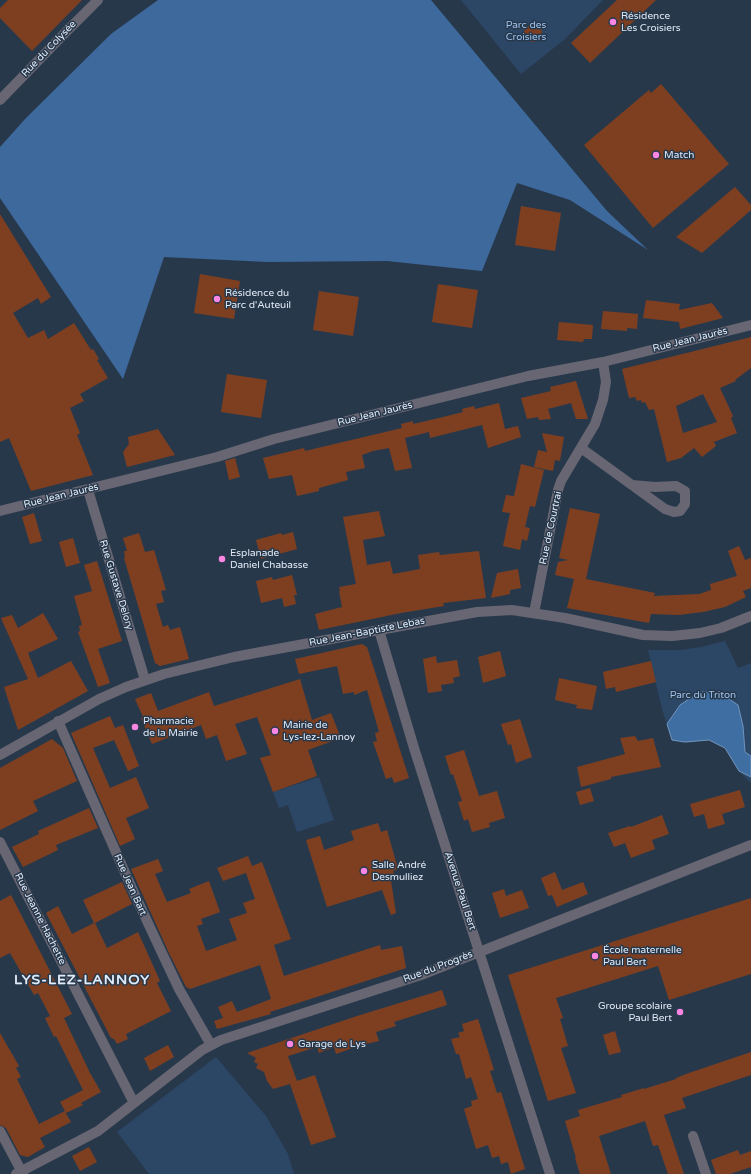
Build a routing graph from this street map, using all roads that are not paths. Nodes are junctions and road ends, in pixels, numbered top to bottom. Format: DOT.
graph roads {
  1 [pos="98,0"];
  2 [pos="0,100"];
  3 [pos="751,325"];
  4 [pos="603,362"];
  5 [pos="581,448"];
  6 [pos="632,485"];
  7 [pos="88,490"];
  8 [pos="0,511"];
  9 [pos="534,613"];
  10 [pos="751,616"];
  11 [pos="378,630"];
  12 [pos="145,680"];
  13 [pos="58,721"];
  14 [pos="0,754"];
  15 [pos="0,842"];
  16 [pos="751,845"];
  17 [pos="479,951"];
  18 [pos="211,1045"];
  19 [pos="134,1103"];
  20 [pos="0,1131"];
  21 [pos="693,1136"];
  22 [pos="20,1173"];
  23 [pos="550,1174"];
  24 [pos="706,1174"];
  1 -- 2 [label="street, Rue du Colysée"];
  3 -- 4 [label="street, Rue Jean Jaurès"];
  4 -- 5 [label="street, Rue de Courtrai"];
  4 -- 7 [label="street, Rue Jean Jaurès"];
  5 -- 6 [label="street"];
  5 -- 9 [label="street, Rue de Courtrai"];
  6 -- 6 [label="street"];
  7 -- 8 [label="street, Rue Jean Jaurès"];
  7 -- 12 [label="street, Rue Gustave Delory"];
  9 -- 10 [label="street, Rue Jean-Baptiste Lebas"];
  9 -- 11 [label="street, Rue Jean-Baptiste Lebas"];
  11 -- 12 [label="street, Rue Jean-Baptiste Lebas"];
  11 -- 17 [label="street, Avenue Paul Bert"];
  12 -- 13 [label="street, Rue Jean-Baptiste Lebas"];
  13 -- 14 [label="street, Rue Jean-Baptiste Lebas"];
  13 -- 18 [label="street, Rue Jean Bart"];
  15 -- 19 [label="street, Rue Jeanne Hachette"];
  16 -- 17 [label="street, Rue du Progrès"];
  17 -- 18 [label="street, Rue du Progrès"];
  17 -- 23 [label="street, Avenue Paul Bert"];
  18 -- 19 [label="street, Rue du Progrès"];
  19 -- 22 [label="street, Rue du Progrès"];
  20 -- 22 [label="street"];
  21 -- 24 [label="street"];
}
